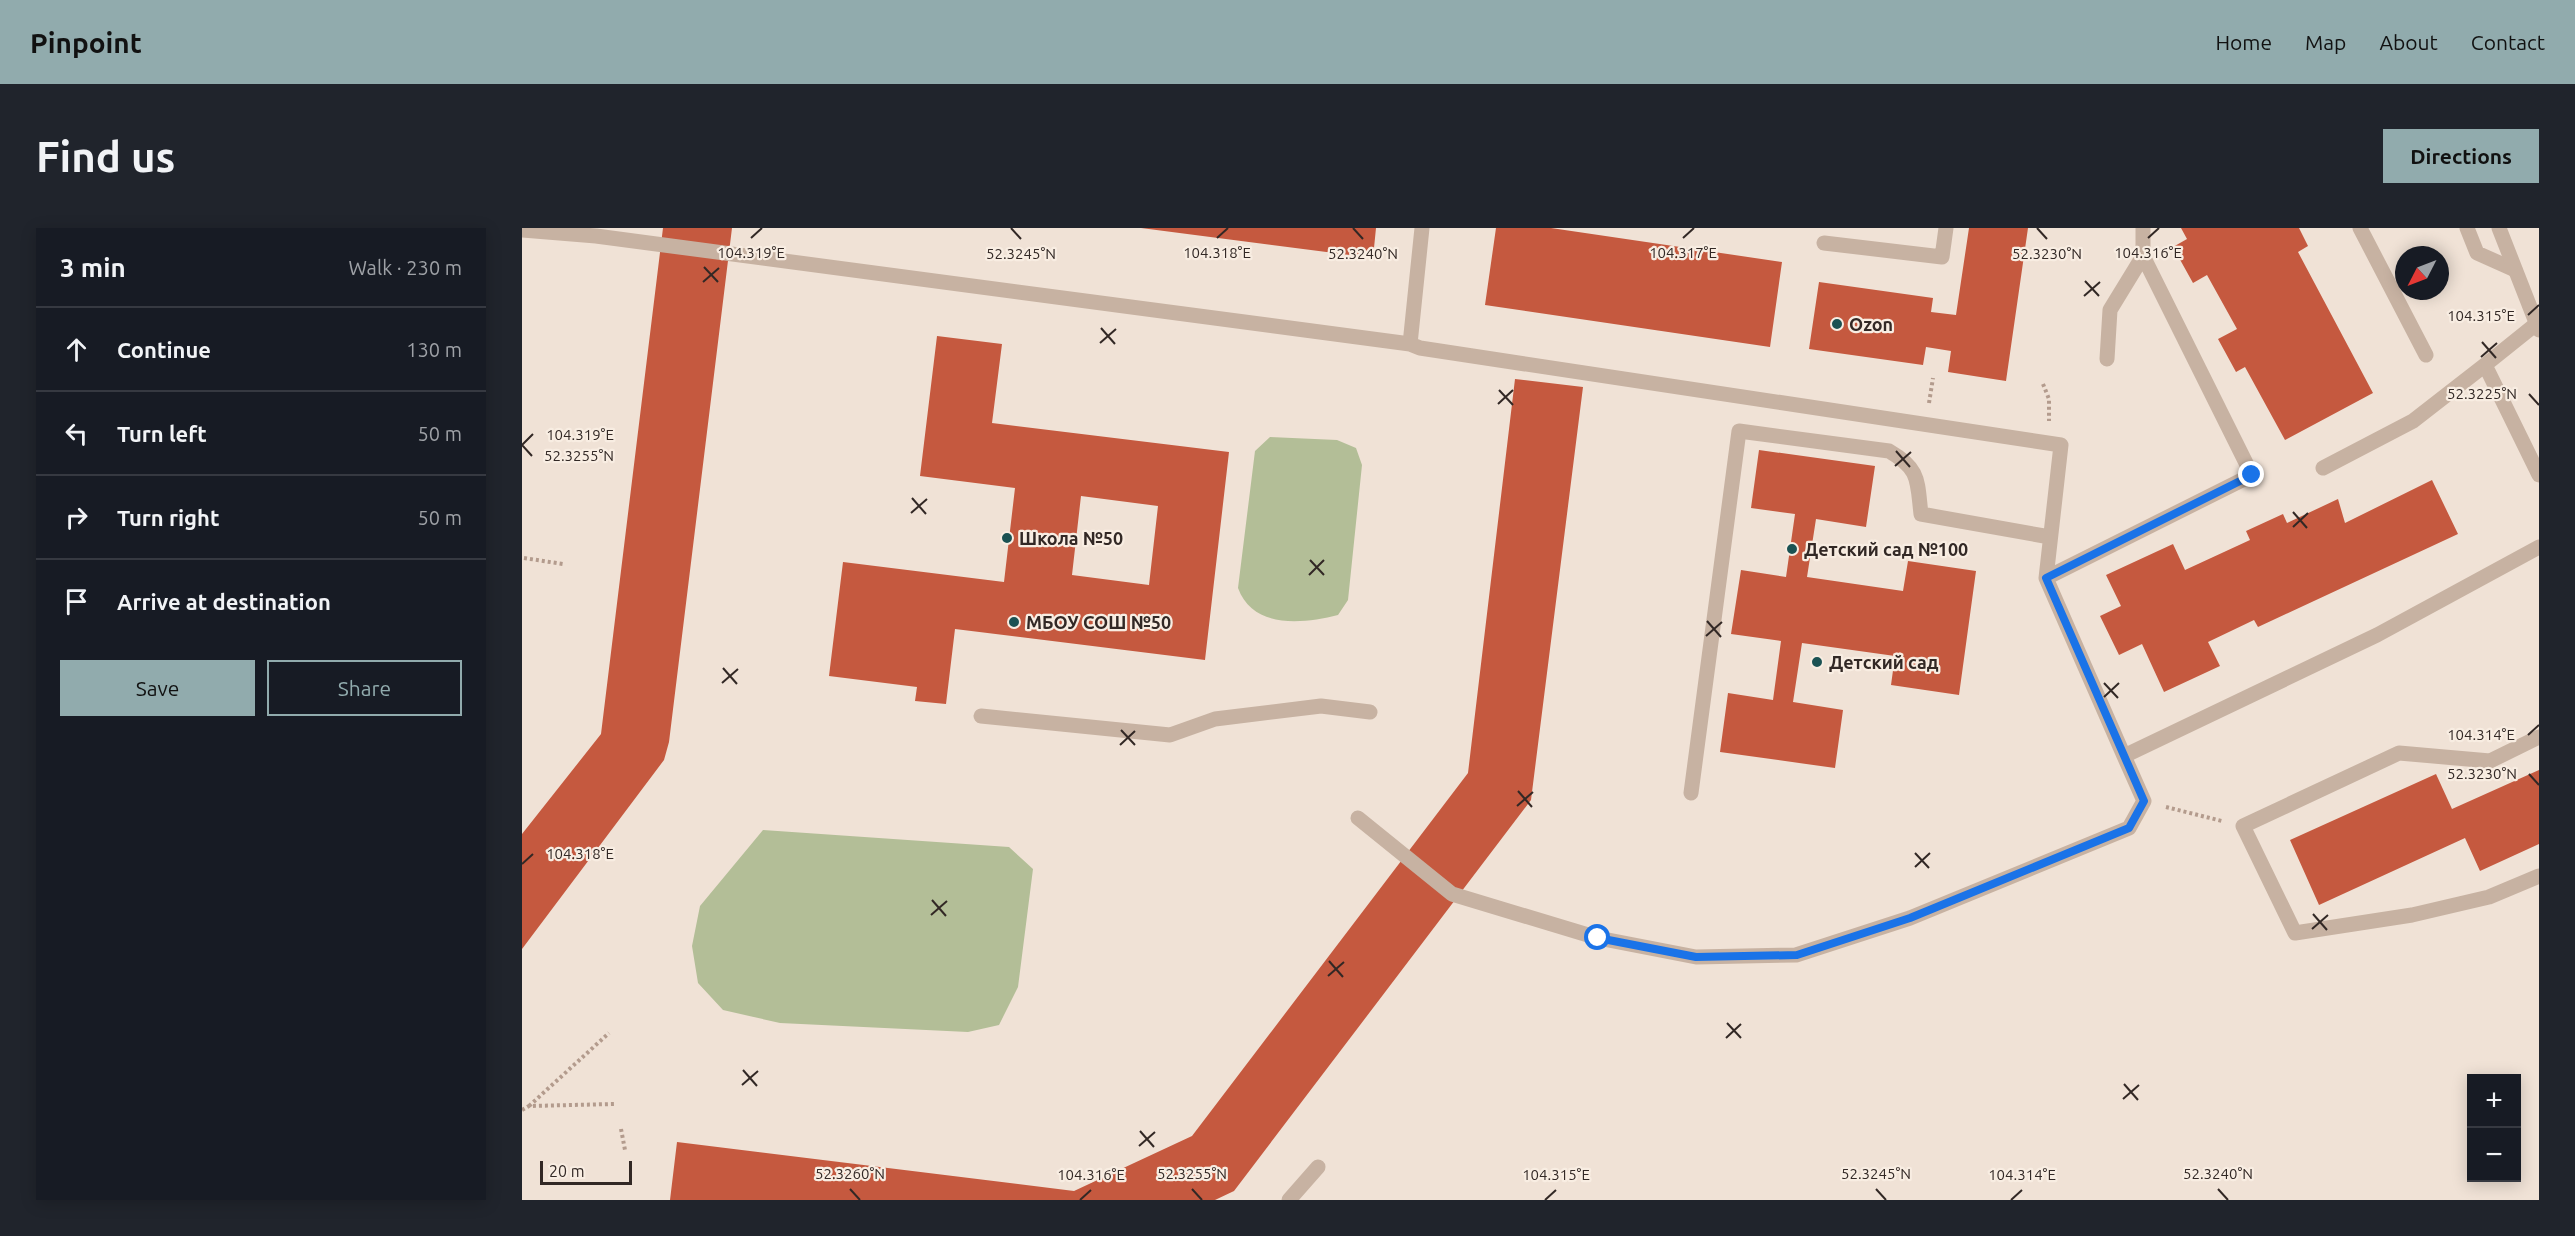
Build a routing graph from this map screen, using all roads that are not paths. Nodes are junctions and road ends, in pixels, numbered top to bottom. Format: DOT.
graph roads {
  1 [pos="1422,228"];
  2 [pos="1946,228"];
  3 [pos="2143,228"];
  4 [pos="2360,228"];
  5 [pos="2467,228"];
  6 [pos="2499,228"];
  7 [pos="522,230"];
  8 [pos="1824,243"];
  9 [pos="2143,256"];
  10 [pos="2516,270"];
  11 [pos="2538,327"];
  12 [pos="1410,344"];
  13 [pos="2426,355"];
  14 [pos="2107,359"];
  15 [pos="2485,365"];
  16 [pos="2323,468"];
  17 [pos="2539,475"];
  18 [pos="2050,537"];
  19 [pos="2539,547"];
  20 [pos="2046,578"];
  21 [pos="1370,712"];
  22 [pos="981,716"];
  23 [pos="2539,737"];
  24 [pos="2124,756"];
  25 [pos="1691,793"];
  26 [pos="1358,818"];
  27 [pos="2539,876"];
  28 [pos="1318,1167"];
  29 [pos="1289,1200"];
  1 -- 12 [label="street"];
  2 -- 8 [label="street"];
  3 -- 9 [label="street"];
  4 -- 13 [label="street"];
  5 -- 10 [label="street"];
  6 -- 10 [label="street"];
  7 -- 12 [label="street"];
  9 -- 14 [label="street"];
  9 -- 20 [label="street"];
  10 -- 11 [label="street"];
  11 -- 15 [label="street"];
  12 -- 18 [label="street"];
  15 -- 16 [label="street"];
  15 -- 17 [label="street"];
  18 -- 20 [label="street"];
  18 -- 25 [label="street"];
  19 -- 24 [label="street"];
  20 -- 24 [label="street"];
  21 -- 22 [label="street"];
  23 -- 27 [label="street"];
  24 -- 26 [label="street"];
  28 -- 29 [label="street"];
}
